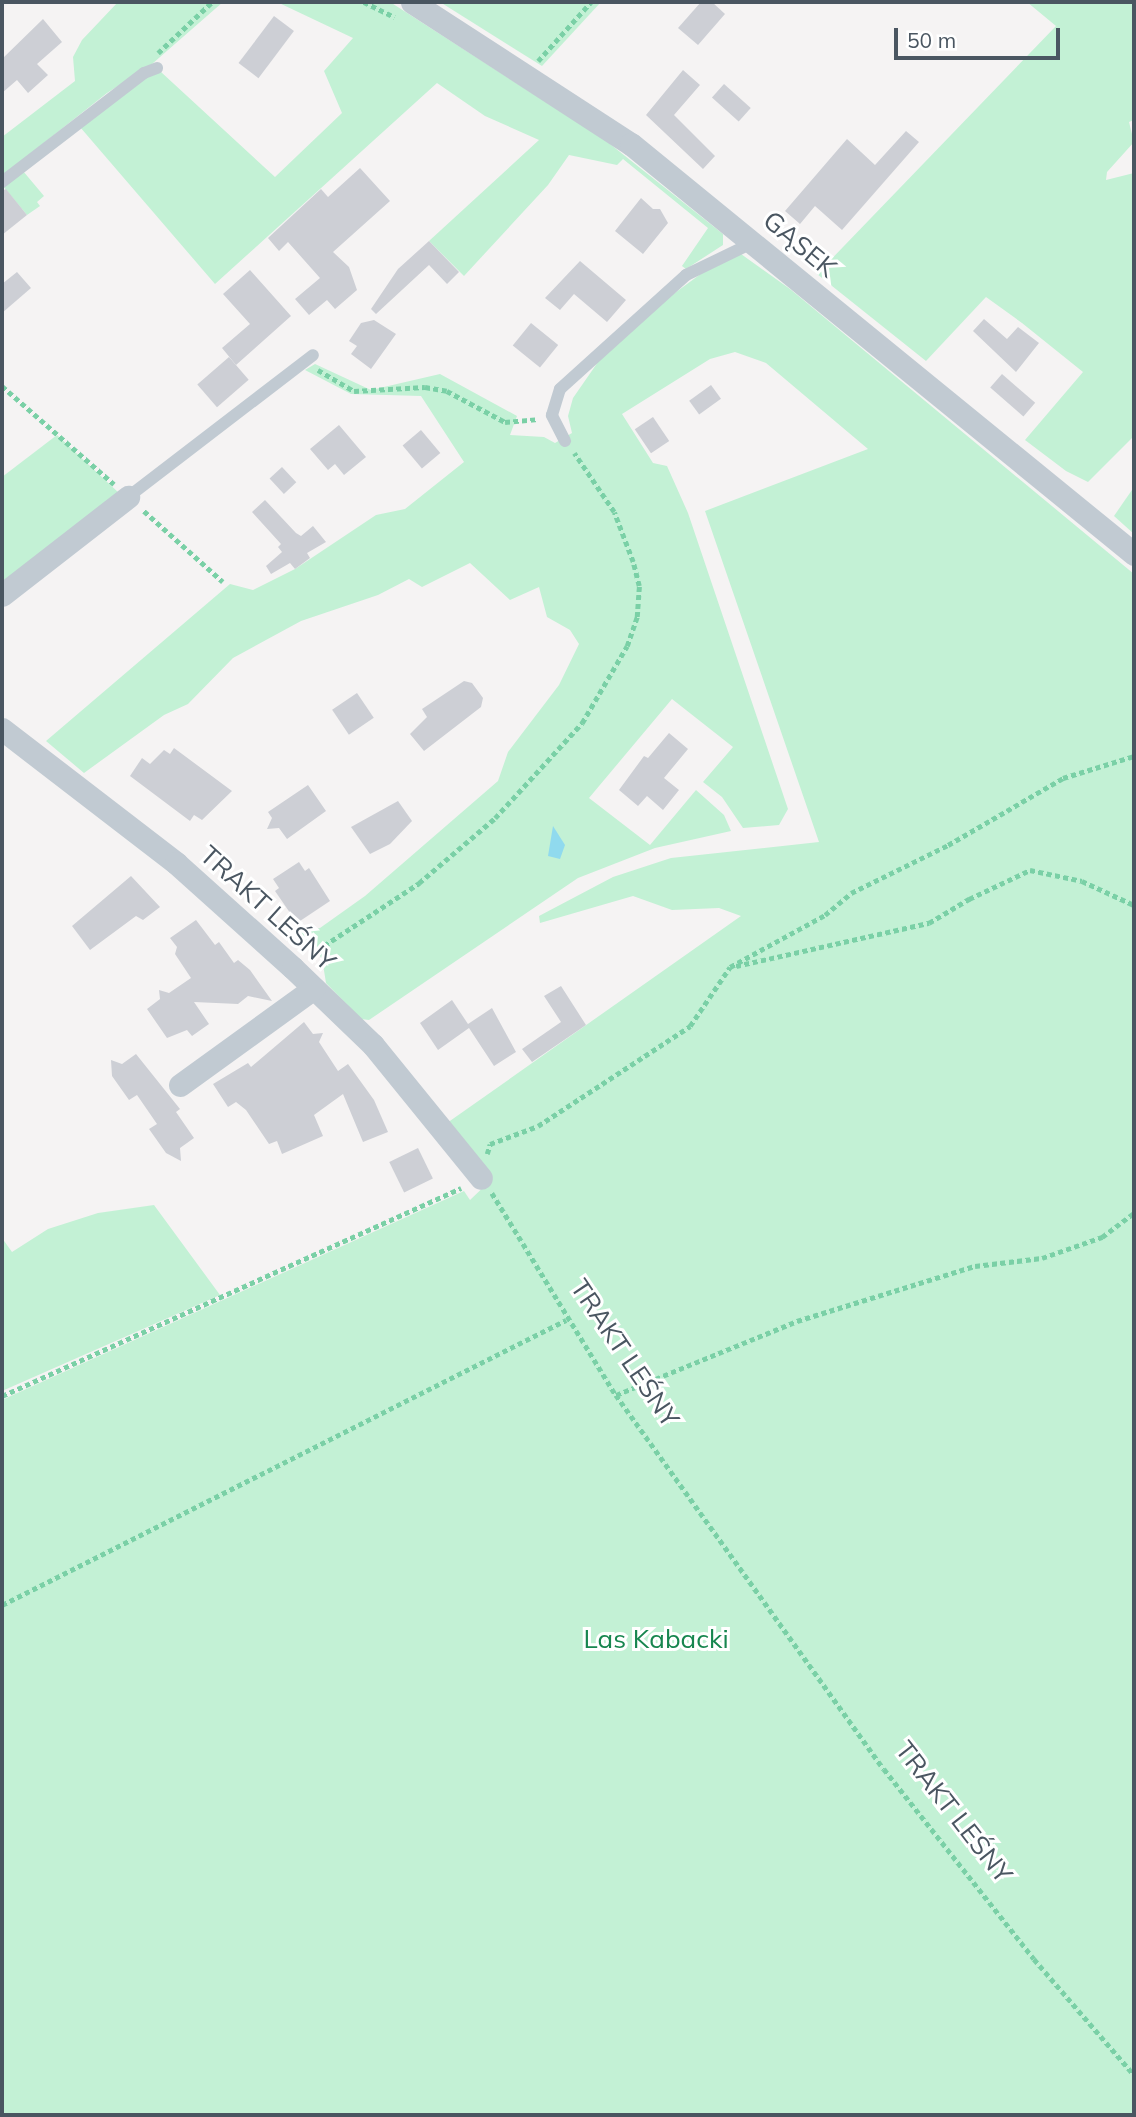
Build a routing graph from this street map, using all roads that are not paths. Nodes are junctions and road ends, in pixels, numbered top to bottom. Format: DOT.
graph roads {
  1 [pos="412,2"];
  2 [pos="150,71"];
  3 [pos="2,182"];
  4 [pos="754,242"];
  5 [pos="309,358"];
  6 [pos="565,442"];
  7 [pos="128,497"];
  8 [pos="1134,554"];
  9 [pos="2,595"];
  10 [pos="2,729"];
  11 [pos="314,988"];
  12 [pos="180,1085"];
  13 [pos="481,1178"];
  1 -- 4 [label="street, GĄSEK"];
  2 -- 3 [label="lane"];
  4 -- 6 [label="lane"];
  4 -- 8 [label="street, GĄSEK"];
  5 -- 7 [label="lane"];
  7 -- 9 [label="street"];
  10 -- 11 [label="street, TRAKT LEŚNY"];
  11 -- 12 [label="street"];
  11 -- 13 [label="street, TRAKT LEŚNY"];
}
